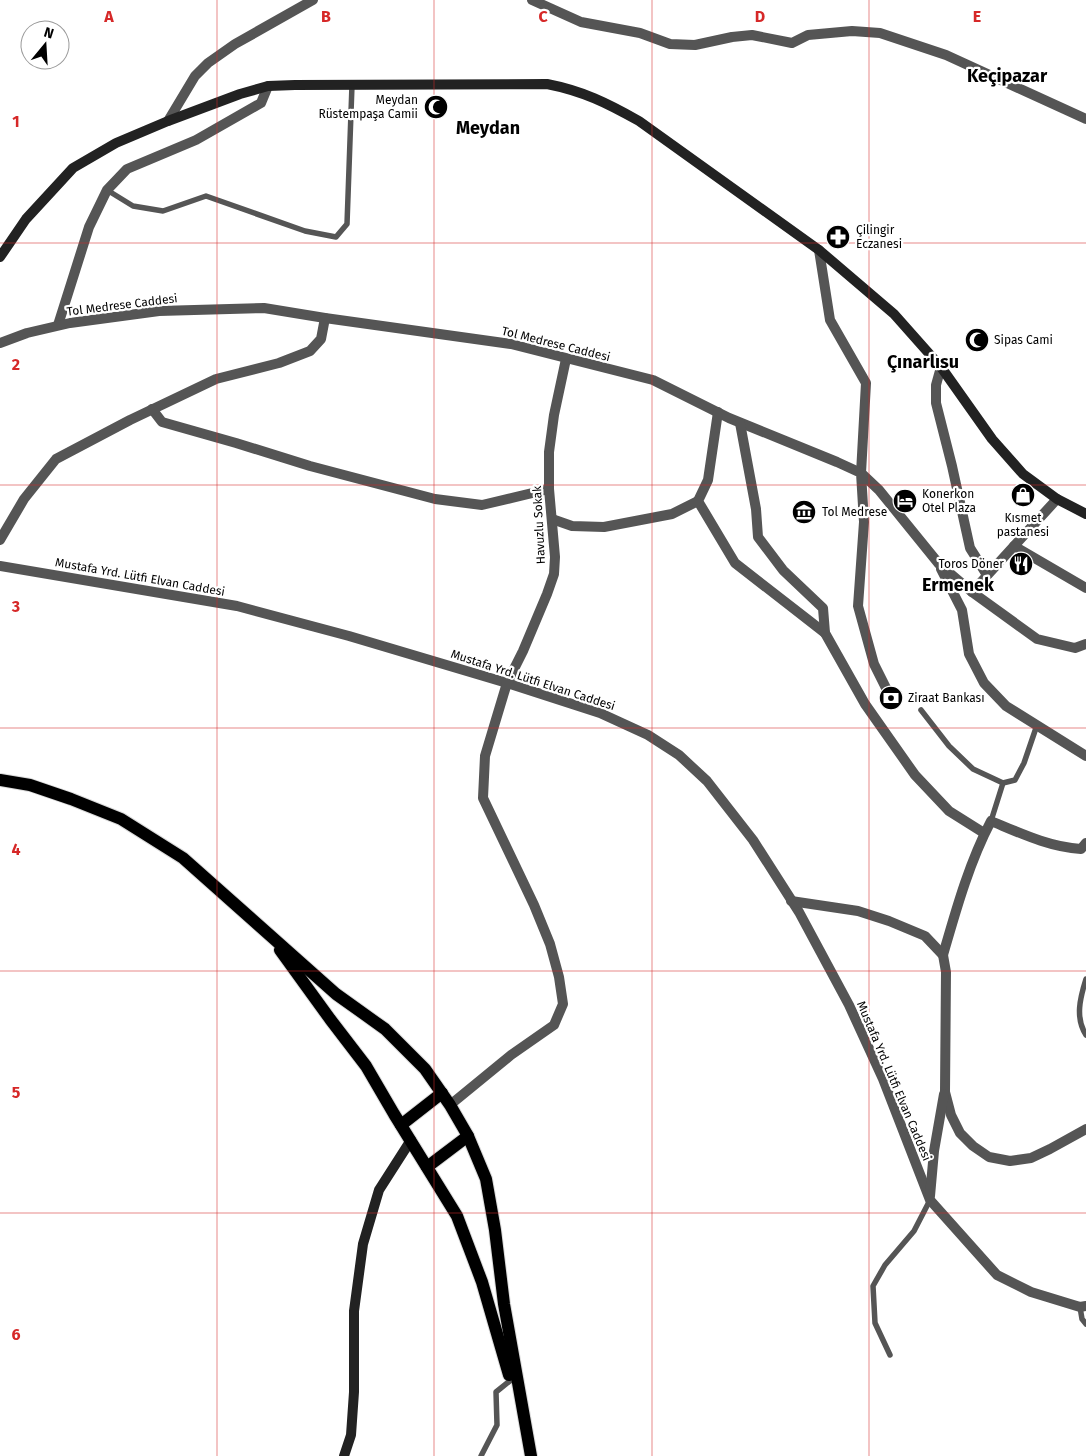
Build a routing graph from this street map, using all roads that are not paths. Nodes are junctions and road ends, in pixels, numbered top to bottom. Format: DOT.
graph roads {
  1 [pos="314,0"];
  2 [pos="532,0"];
  3 [pos="352,85"];
  4 [pos="268,86"];
  5 [pos="1086,119"];
  6 [pos="168,121"];
  7 [pos="108,190"];
  8 [pos="819,250"];
  9 [pos="0,257"];
  10 [pos="325,318"];
  11 [pos="58,325"];
  12 [pos="0,343"];
  13 [pos="566,358"];
  14 [pos="941,366"];
  15 [pos="152,409"];
  16 [pos="718,412"];
  17 [pos="740,422"];
  18 [pos="861,474"];
  19 [pos="549,489"];
  20 [pos="1057,499"];
  21 [pos="698,502"];
  22 [pos="1086,514"];
  23 [pos="552,519"];
  24 [pos="0,540"];
  25 [pos="1014,546"];
  26 [pos="938,564"];
  27 [pos="0,566"];
  28 [pos="988,576"];
  29 [pos="1086,588"];
  30 [pos="972,592"];
  31 [pos="826,632"];
  32 [pos="1086,644"];
  33 [pos="507,682"];
  34 [pos="891,698"];
  35 [pos="921,710"];
  36 [pos="1036,725"];
  37 [pos="1086,756"];
  38 [pos="0,780"];
  39 [pos="1003,782"];
  40 [pos="991,821"];
  41 [pos="984,833"];
  42 [pos="1086,843"];
  43 [pos="791,901"];
  44 [pos="265,930"];
  45 [pos="943,955"];
  46 [pos="1086,979"];
  47 [pos="1086,1036"];
  48 [pos="945,1092"];
  49 [pos="442,1093"];
  50 [pos="450,1105"];
  51 [pos="401,1125"];
  52 [pos="1086,1128"];
  53 [pos="468,1136"];
  54 [pos="411,1140"];
  55 [pos="427,1167"];
  56 [pos="930,1200"];
  57 [pos="1083,1306"];
  58 [pos="1086,1324"];
  59 [pos="890,1355"];
  60 [pos="510,1380"];
  61 [pos="526,1431"];
  62 [pos="344,1456"];
  63 [pos="481,1456"];
  64 [pos="531,1456"];
  1 -- 6 [label="street"];
  2 -- 5 [label="street"];
  3 -- 4 [label="main road"];
  3 -- 7 [label="lane"];
  3 -- 8 [label="main road"];
  4 -- 6 [label="main road"];
  4 -- 7 [label="street"];
  6 -- 9 [label="main road"];
  7 -- 11 [label="street"];
  8 -- 14 [label="main road"];
  8 -- 18 [label="street"];
  10 -- 11 [label="street, Tol Medrese Caddesi"];
  10 -- 13 [label="street, Tol Medrese Caddesi"];
  10 -- 15 [label="street"];
  11 -- 12 [label="street, Tol Medrese Caddesi"];
  13 -- 16 [label="street, Tol Medrese Caddesi"];
  13 -- 19 [label="street, Havuzlu Sokak"];
  14 -- 20 [label="main road"];
  14 -- 28 [label="street"];
  15 -- 19 [label="street"];
  15 -- 24 [label="street"];
  16 -- 17 [label="street, Tol Medrese Caddesi"];
  16 -- 21 [label="street"];
  17 -- 18 [label="street, Tol Medrese Caddesi"];
  17 -- 31 [label="street"];
  18 -- 26 [label="street, Tol Medrese Caddesi"];
  18 -- 34 [label="street"];
  19 -- 23 [label="street, Havuzlu Sokak"];
  20 -- 22 [label="main road"];
  20 -- 25 [label="street"];
  21 -- 23 [label="street"];
  21 -- 31 [label="street"];
  23 -- 33 [label="street, Havuzlu Sokak"];
  25 -- 28 [label="street"];
  25 -- 29 [label="street"];
  26 -- 30 [label="street"];
  26 -- 36 [label="street"];
  27 -- 33 [label="street, Mustafa Yrd. Lütfi Elvan Caddesi"];
  28 -- 30 [label="street"];
  30 -- 32 [label="street"];
  31 -- 41 [label="street"];
  33 -- 43 [label="street, Mustafa Yrd. Lütfi Elvan Caddesi"];
  33 -- 50 [label="street, Havuzlu Sokak"];
  35 -- 39 [label="lane"];
  36 -- 37 [label="street"];
  36 -- 39 [label="lane"];
  38 -- 44 [label="main road"];
  39 -- 40 [label="lane"];
  40 -- 41 [label="street"];
  40 -- 42 [label="street"];
  41 -- 45 [label="street"];
  43 -- 45 [label="street"];
  43 -- 56 [label="street, Mustafa Yrd. Lütfi Elvan Caddesi"];
  44 -- 49 [label="main road"];
  44 -- 51 [label="main road"];
  45 -- 48 [label="street"];
  46 -- 47 [label="lane"];
  48 -- 52 [label="street"];
  48 -- 56 [label="street"];
  49 -- 50 [label="main road"];
  49 -- 51 [label="main road"];
  50 -- 53 [label="main road"];
  51 -- 54 [label="main road"];
  53 -- 55 [label="main road"];
  53 -- 61 [label="main road"];
  54 -- 55 [label="main road"];
  54 -- 62 [label="main road"];
  55 -- 60 [label="main road"];
  56 -- 57 [label="street, Mustafa Yrd. Lütfi Elvan Caddesi"];
  56 -- 59 [label="lane"];
  57 -- 58 [label="lane"];
  60 -- 61 [label="main road"];
  60 -- 63 [label="lane"];
  61 -- 64 [label="main road"];
}
